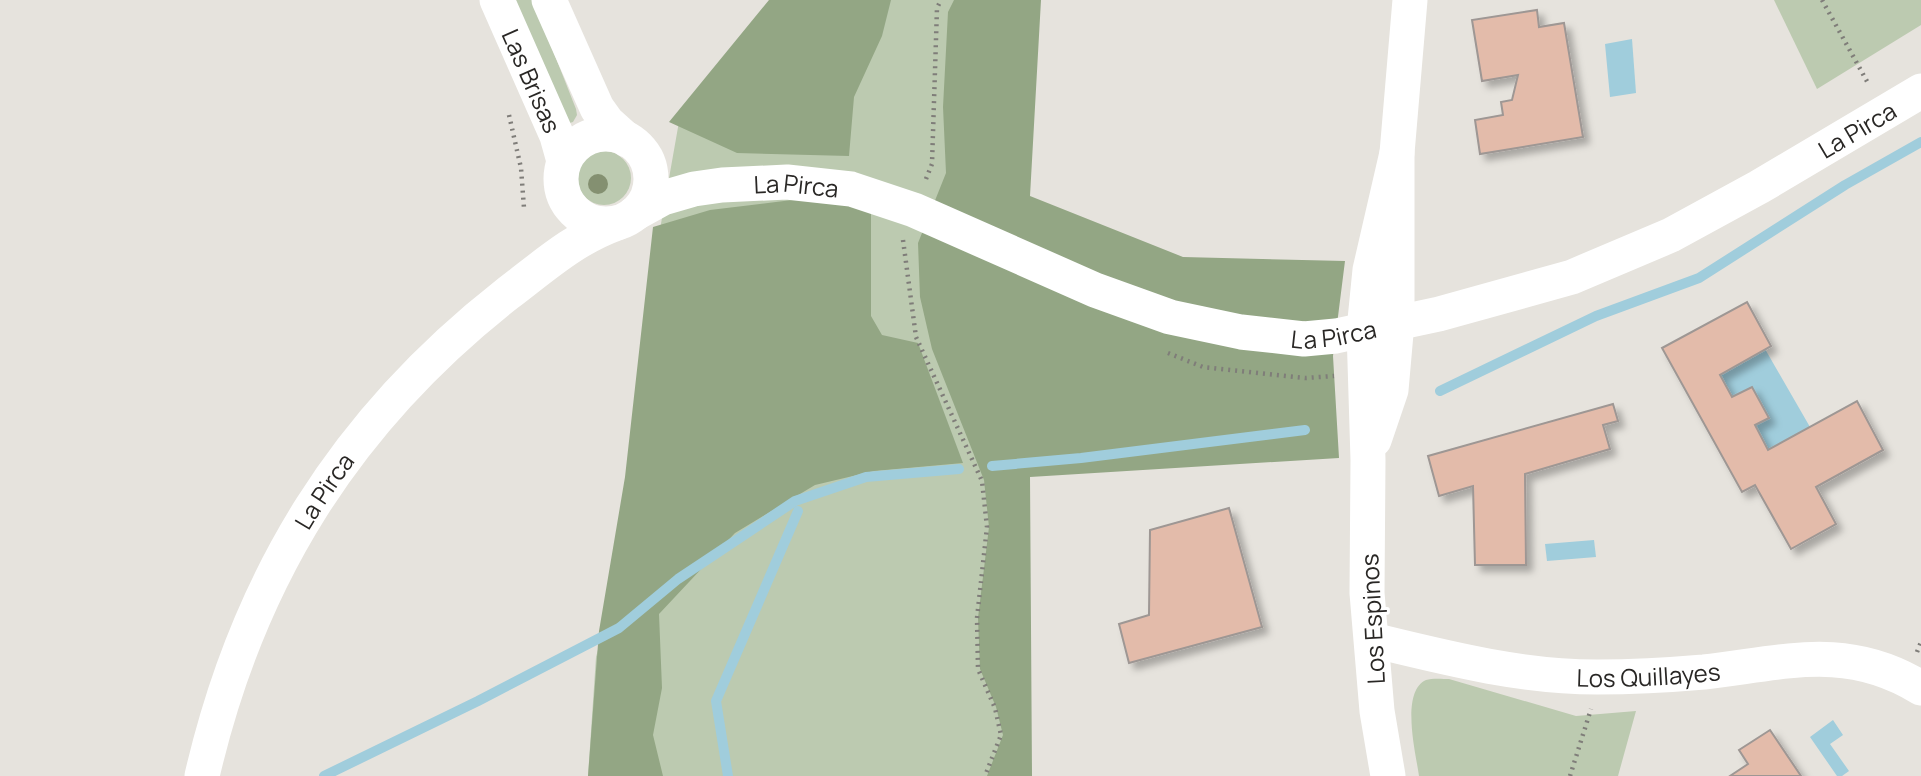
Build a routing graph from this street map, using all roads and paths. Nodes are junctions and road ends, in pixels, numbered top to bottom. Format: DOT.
graph roads {
  1 [pos="498,0"];
  2 [pos="550,0"];
  3 [pos="941,0"];
  4 [pos="1410,0"];
  5 [pos="1822,0"];
  6 [pos="1921,92"];
  7 [pos="508,109"];
  8 [pos="1884,113"];
  9 [pos="635,147"];
  10 [pos="563,174"];
  11 [pos="722,185"];
  12 [pos="524,208"];
  13 [pos="914,209"];
  14 [pos="626,218"];
  15 [pos="539,270"];
  16 [pos="1380,326"];
  17 [pos="1166,352"];
  18 [pos="1365,374"];
  19 [pos="1368,460"];
  20 [pos="1372,640"];
  21 [pos="1596,677"];
  22 [pos="1921,688"];
  23 [pos="202,776"];
  24 [pos="985,776"];
  25 [pos="1388,776"];
  26 [pos="1570,776"];
  1 -- 10 [label="street, Las Brisas"];
  2 -- 9 [label="street, Las Brisas"];
  3 -- 13 [label="path"];
  4 -- 16 [label="street, Los Espinos"];
  5 -- 8 [label="path"];
  6 -- 8 [label="street, La Pirca"];
  7 -- 12 [label="path"];
  8 -- 16 [label="street, La Pirca"];
  9 -- 10 [label="street, Las Brisas"];
  9 -- 11 [label="street, La Pirca"];
  9 -- 14 [label="street"];
  10 -- 14 [label="street, Las Brisas"];
  10 -- 15 [label="street"];
  11 -- 13 [label="street, La Pirca"];
  11 -- 14 [label="street, La Pirca"];
  13 -- 16 [label="street, La Pirca"];
  13 -- 24 [label="path"];
  14 -- 15 [label="street, La Pirca"];
  15 -- 23 [label="street, La Pirca"];
  16 -- 18 [label="street, Los Espinos"];
  16 -- 19 [label="street, Los Espinos"];
  17 -- 18 [label="path"];
  18 -- 19 [label="street, Los Espinos"];
  19 -- 20 [label="street, Los Espinos"];
  20 -- 21 [label="street, Los Quillayes"];
  20 -- 25 [label="street, Los Espinos"];
  21 -- 22 [label="street, Los Quillayes"];
  21 -- 26 [label="path"];
}
